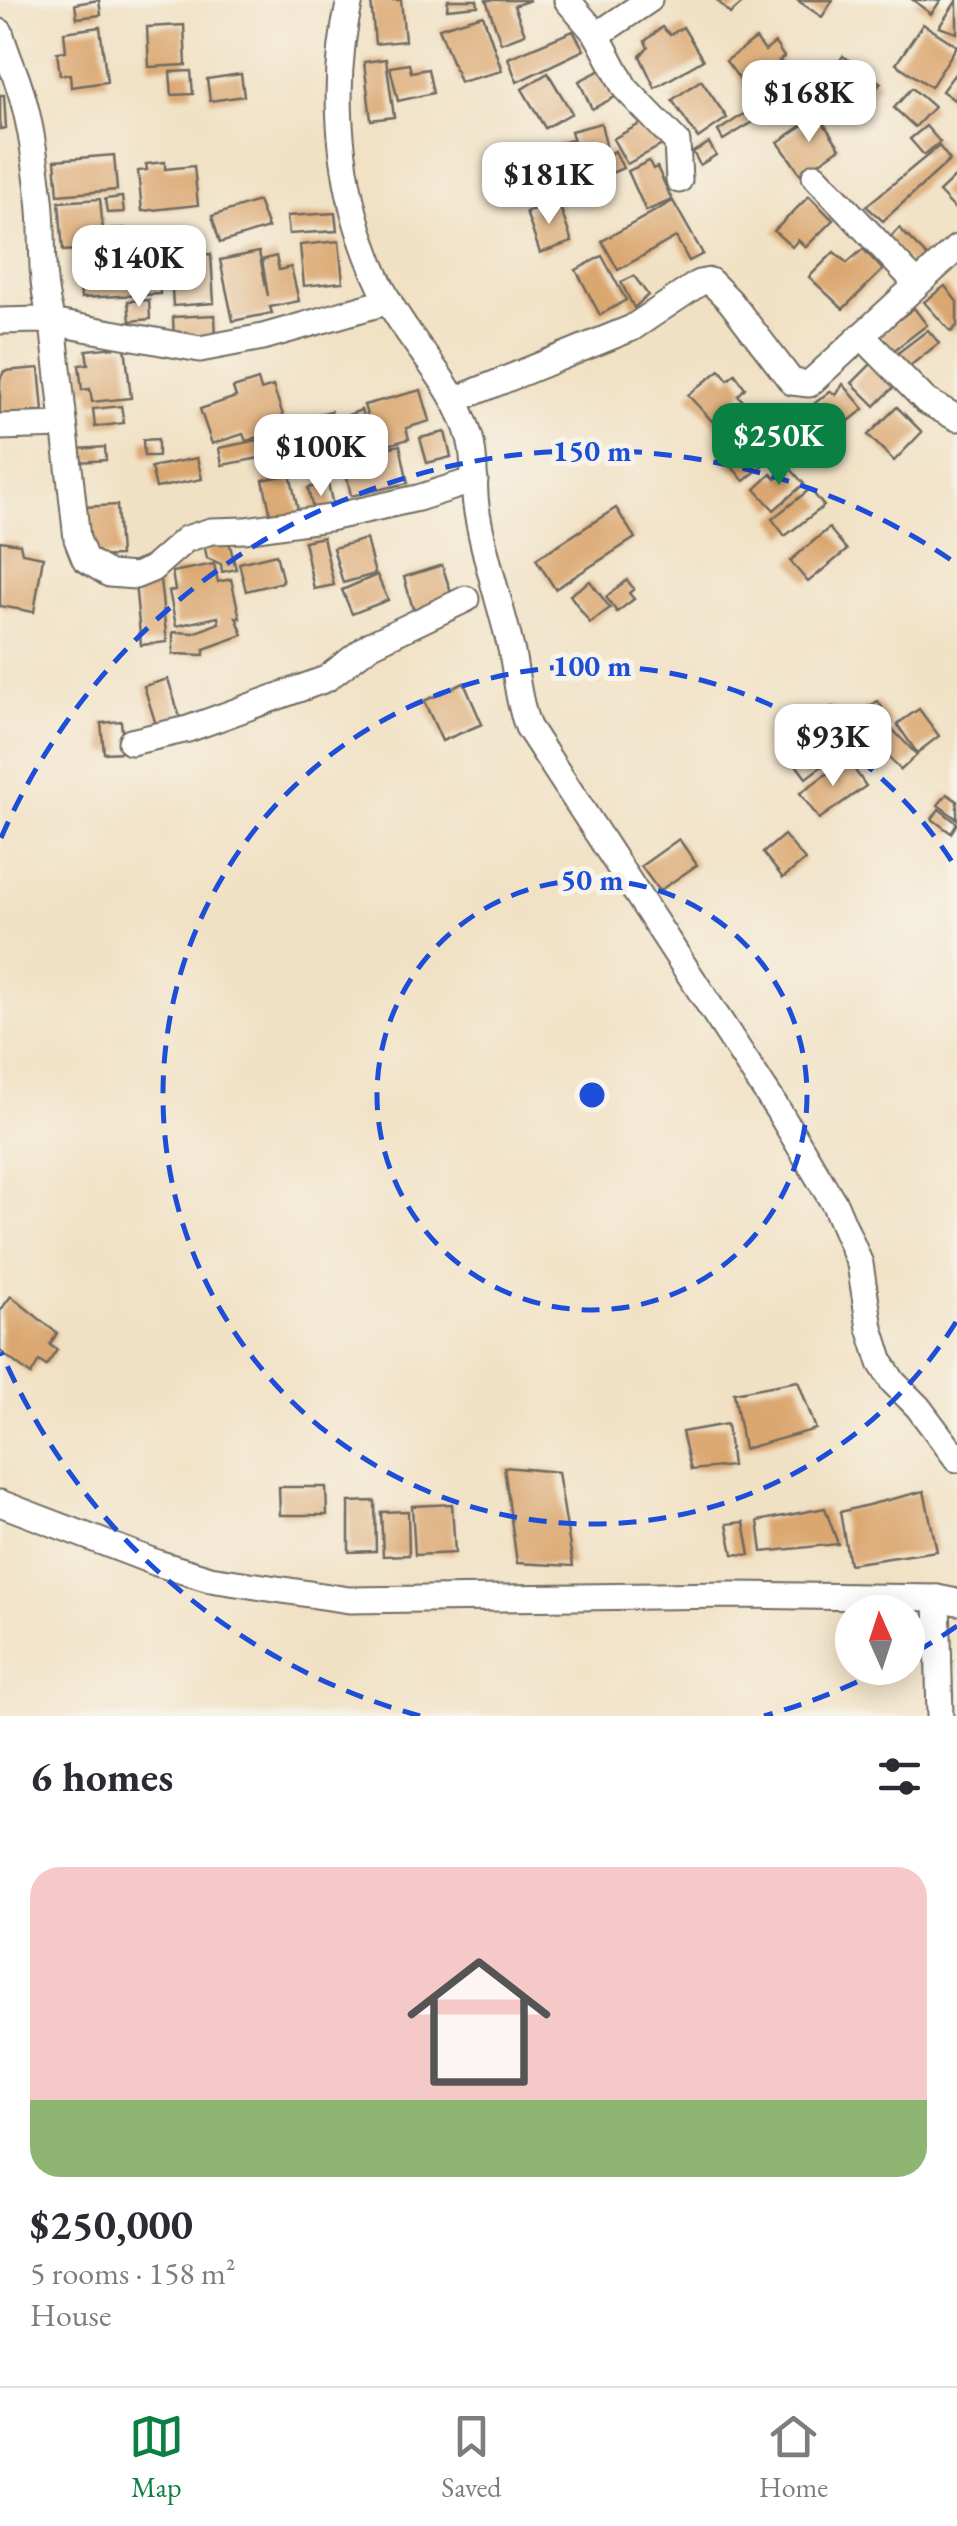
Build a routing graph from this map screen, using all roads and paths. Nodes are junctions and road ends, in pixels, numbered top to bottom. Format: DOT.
graph roads {
  1 [pos="350,0"];
  2 [pos="567,0"];
  3 [pos="649,0"];
  4 [pos="0,32"];
  5 [pos="597,35"];
  6 [pos="815,176"];
  7 [pos="679,180"];
  8 [pos="957,248"];
  9 [pos="918,284"];
  10 [pos="389,301"];
  11 [pos="0,321"];
  12 [pos="53,323"];
  13 [pos="862,336"];
  14 [pos="454,400"];
  15 [pos="957,418"];
  16 [pos="63,426"];
  17 [pos="0,427"];
  18 [pos="474,480"];
  19 [pos="466,599"];
  20 [pos="131,742"];
  21 [pos="957,1459"];
  22 [pos="0,1502"];
  23 [pos="947,1600"];
  24 [pos="940,1716"];
  1 -- 10 [label="street"];
  2 -- 5 [label="street"];
  3 -- 5 [label="street"];
  4 -- 12 [label="street"];
  5 -- 7 [label="street"];
  6 -- 9 [label="street"];
  8 -- 9 [label="street"];
  9 -- 13 [label="street"];
  10 -- 12 [label="street"];
  10 -- 14 [label="street"];
  11 -- 12 [label="street"];
  12 -- 16 [label="street"];
  13 -- 14 [label="street"];
  13 -- 15 [label="street"];
  14 -- 18 [label="street"];
  16 -- 17 [label="street"];
  16 -- 18 [label="street"];
  18 -- 21 [label="street"];
  19 -- 20 [label="street"];
  22 -- 23 [label="street"];
  23 -- 24 [label="street"];
}
